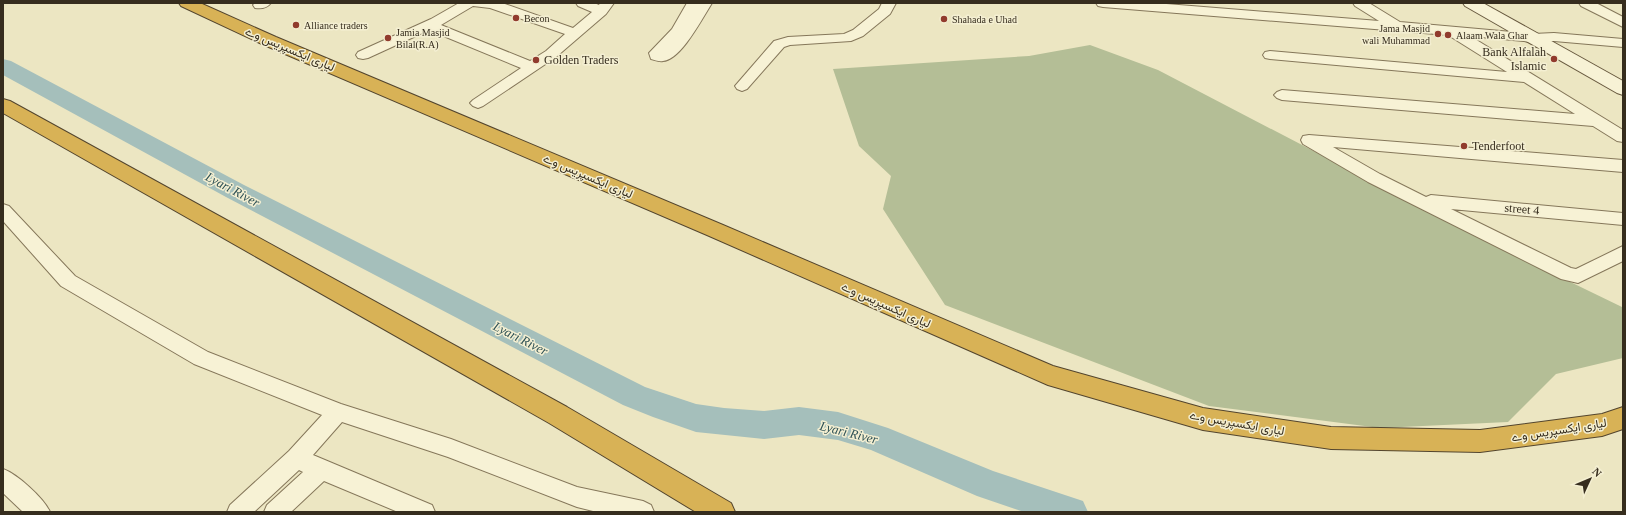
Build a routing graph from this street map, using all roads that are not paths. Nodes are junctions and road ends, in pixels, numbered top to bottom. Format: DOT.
graph roads {
  1 [pos="187,3"];
  2 [pos="469,3"];
  3 [pos="477,3"];
  4 [pos="583,3"];
  5 [pos="694,3"];
  6 [pos="705,3"];
  7 [pos="889,3"];
  8 [pos="1103,3"];
  9 [pos="1360,3"];
  10 [pos="1471,3"];
  11 [pos="1495,3"];
  12 [pos="1586,3"];
  13 [pos="604,7"];
  14 [pos="1623,22"];
  15 [pos="429,25"];
  16 [pos="1397,26"];
  17 [pos="1451,31"];
  18 [pos="575,33"];
  19 [pos="1554,37"];
  20 [pos="1533,38"];
  21 [pos="1623,43"];
  22 [pos="363,55"];
  23 [pos="1270,56"];
  24 [pos="532,67"];
  25 [pos="1623,75"];
  26 [pos="1527,78"];
  27 [pos="742,86"];
  28 [pos="1623,89"];
  29 [pos="1282,95"];
  30 [pos="478,103"];
  31 [pos="3,105"];
  32 [pos="1598,121"];
  33 [pos="1623,137"];
  34 [pos="1623,166"];
  35 [pos="1421,200"];
  36 [pos="3,210"];
  37 [pos="1623,219"];
  38 [pos="1623,253"];
  39 [pos="338,412"];
  40 [pos="1623,418"];
  41 [pos="297,458"];
  42 [pos="321,470"];
  43 [pos="3,478"];
  44 [pos="260,492"];
  45 [pos="284,510"];
  46 [pos="39,512"];
  47 [pos="238,512"];
  48 [pos="424,512"];
  49 [pos="643,512"];
  50 [pos="721,512"];
  1 -- 40 [label="highway, لیاری ایکسپریس وے"];
  2 -- 15 [label="street"];
  3 -- 18 [label="street"];
  4 -- 13 [label="street"];
  5 -- 6 [label="street"];
  7 -- 27 [label="street"];
  8 -- 16 [label="street"];
  9 -- 16 [label="street"];
  10 -- 20 [label="main road"];
  11 -- 19 [label="main road"];
  12 -- 14 [label="street"];
  13 -- 18 [label="street"];
  15 -- 22 [label="street"];
  15 -- 24 [label="street"];
  16 -- 17 [label="street"];
  17 -- 20 [label="street"];
  17 -- 26 [label="street"];
  18 -- 24 [label="street"];
  19 -- 20 [label="street"];
  19 -- 21 [label="street"];
  19 -- 25 [label="main road"];
  20 -- 28 [label="main road"];
  23 -- 26 [label="street"];
  24 -- 30 [label="street"];
  26 -- 32 [label="street"];
  29 -- 32 [label="street"];
  31 -- 50 [label="highway"];
  32 -- 33 [label="street"];
  34 -- 35 [label="street"];
  35 -- 37 [label="street, street 4"];
  35 -- 38 [label="street"];
  36 -- 39 [label="street"];
  39 -- 41 [label="street"];
  39 -- 49 [label="street"];
  41 -- 42 [label="street"];
  41 -- 44 [label="street"];
  42 -- 45 [label="street"];
  42 -- 48 [label="street"];
  43 -- 46 [label="street"];
  44 -- 45 [label="street"];
  44 -- 47 [label="street"];
}
